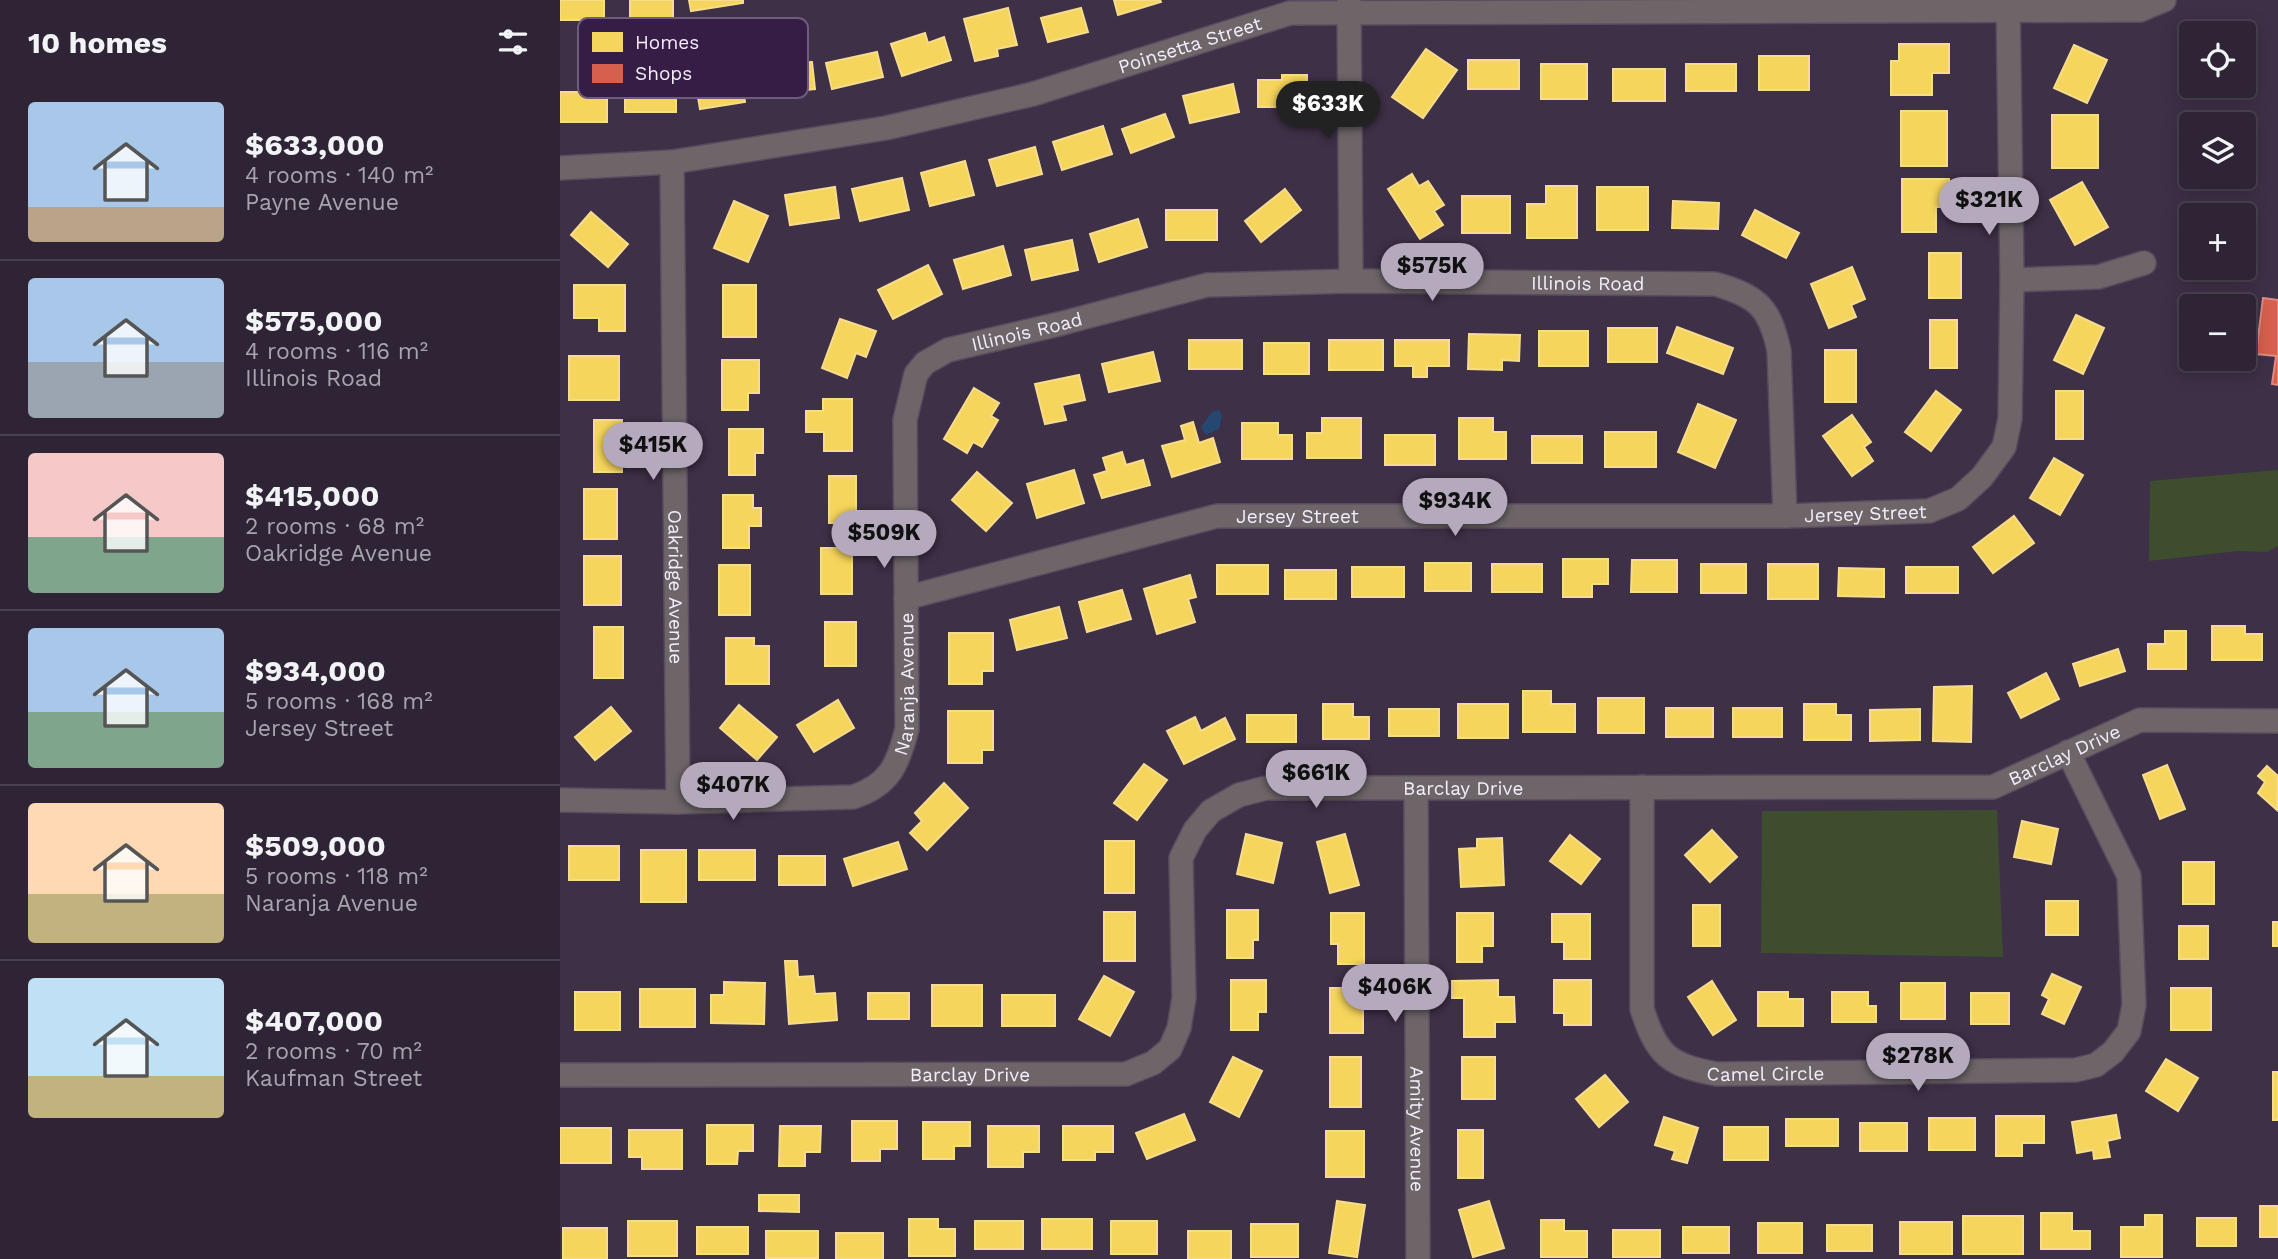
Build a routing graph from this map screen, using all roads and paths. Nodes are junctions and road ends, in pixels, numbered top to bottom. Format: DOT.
graph roads {
  1 [pos="2164,0"];
  2 [pos="2008,6"];
  3 [pos="1349,7"];
  4 [pos="672,162"];
  5 [pos="560,168"];
  6 [pos="2144,263"];
  7 [pos="2012,280"];
  8 [pos="1351,281"];
  9 [pos="916,374"];
  10 [pos="1785,516"];
  11 [pos="906,598"];
  12 [pos="2278,721"];
  13 [pos="2068,752"];
  14 [pos="1642,787"];
  15 [pos="1416,789"];
  16 [pos="560,800"];
  17 [pos="678,802"];
  18 [pos="560,1075"];
  19 [pos="1418,1259"];
  1 -- 2 [label="street, Poinsetta Street"];
  2 -- 3 [label="street, Poinsetta Street"];
  2 -- 7 [label="street, Jersey Street"];
  3 -- 4 [label="street, Poinsetta Street"];
  3 -- 8 [label="street"];
  4 -- 5 [label="street, Poinsetta Street"];
  4 -- 17 [label="street, Oakridge Avenue"];
  6 -- 7 [label="street"];
  7 -- 10 [label="street, Jersey Street"];
  8 -- 9 [label="street, Illinois Road"];
  8 -- 10 [label="street, Illinois Road"];
  9 -- 11 [label="street, Naranja Avenue"];
  10 -- 11 [label="street, Jersey Street"];
  11 -- 17 [label="street, Naranja Avenue"];
  12 -- 13 [label="street, Barclay Drive"];
  13 -- 14 [label="street, Barclay Drive"];
  13 -- 14 [label="street, Camel Circle"];
  14 -- 15 [label="street, Barclay Drive"];
  15 -- 18 [label="street, Barclay Drive"];
  15 -- 19 [label="street, Amity Avenue"];
  16 -- 17 [label="street"];
}
